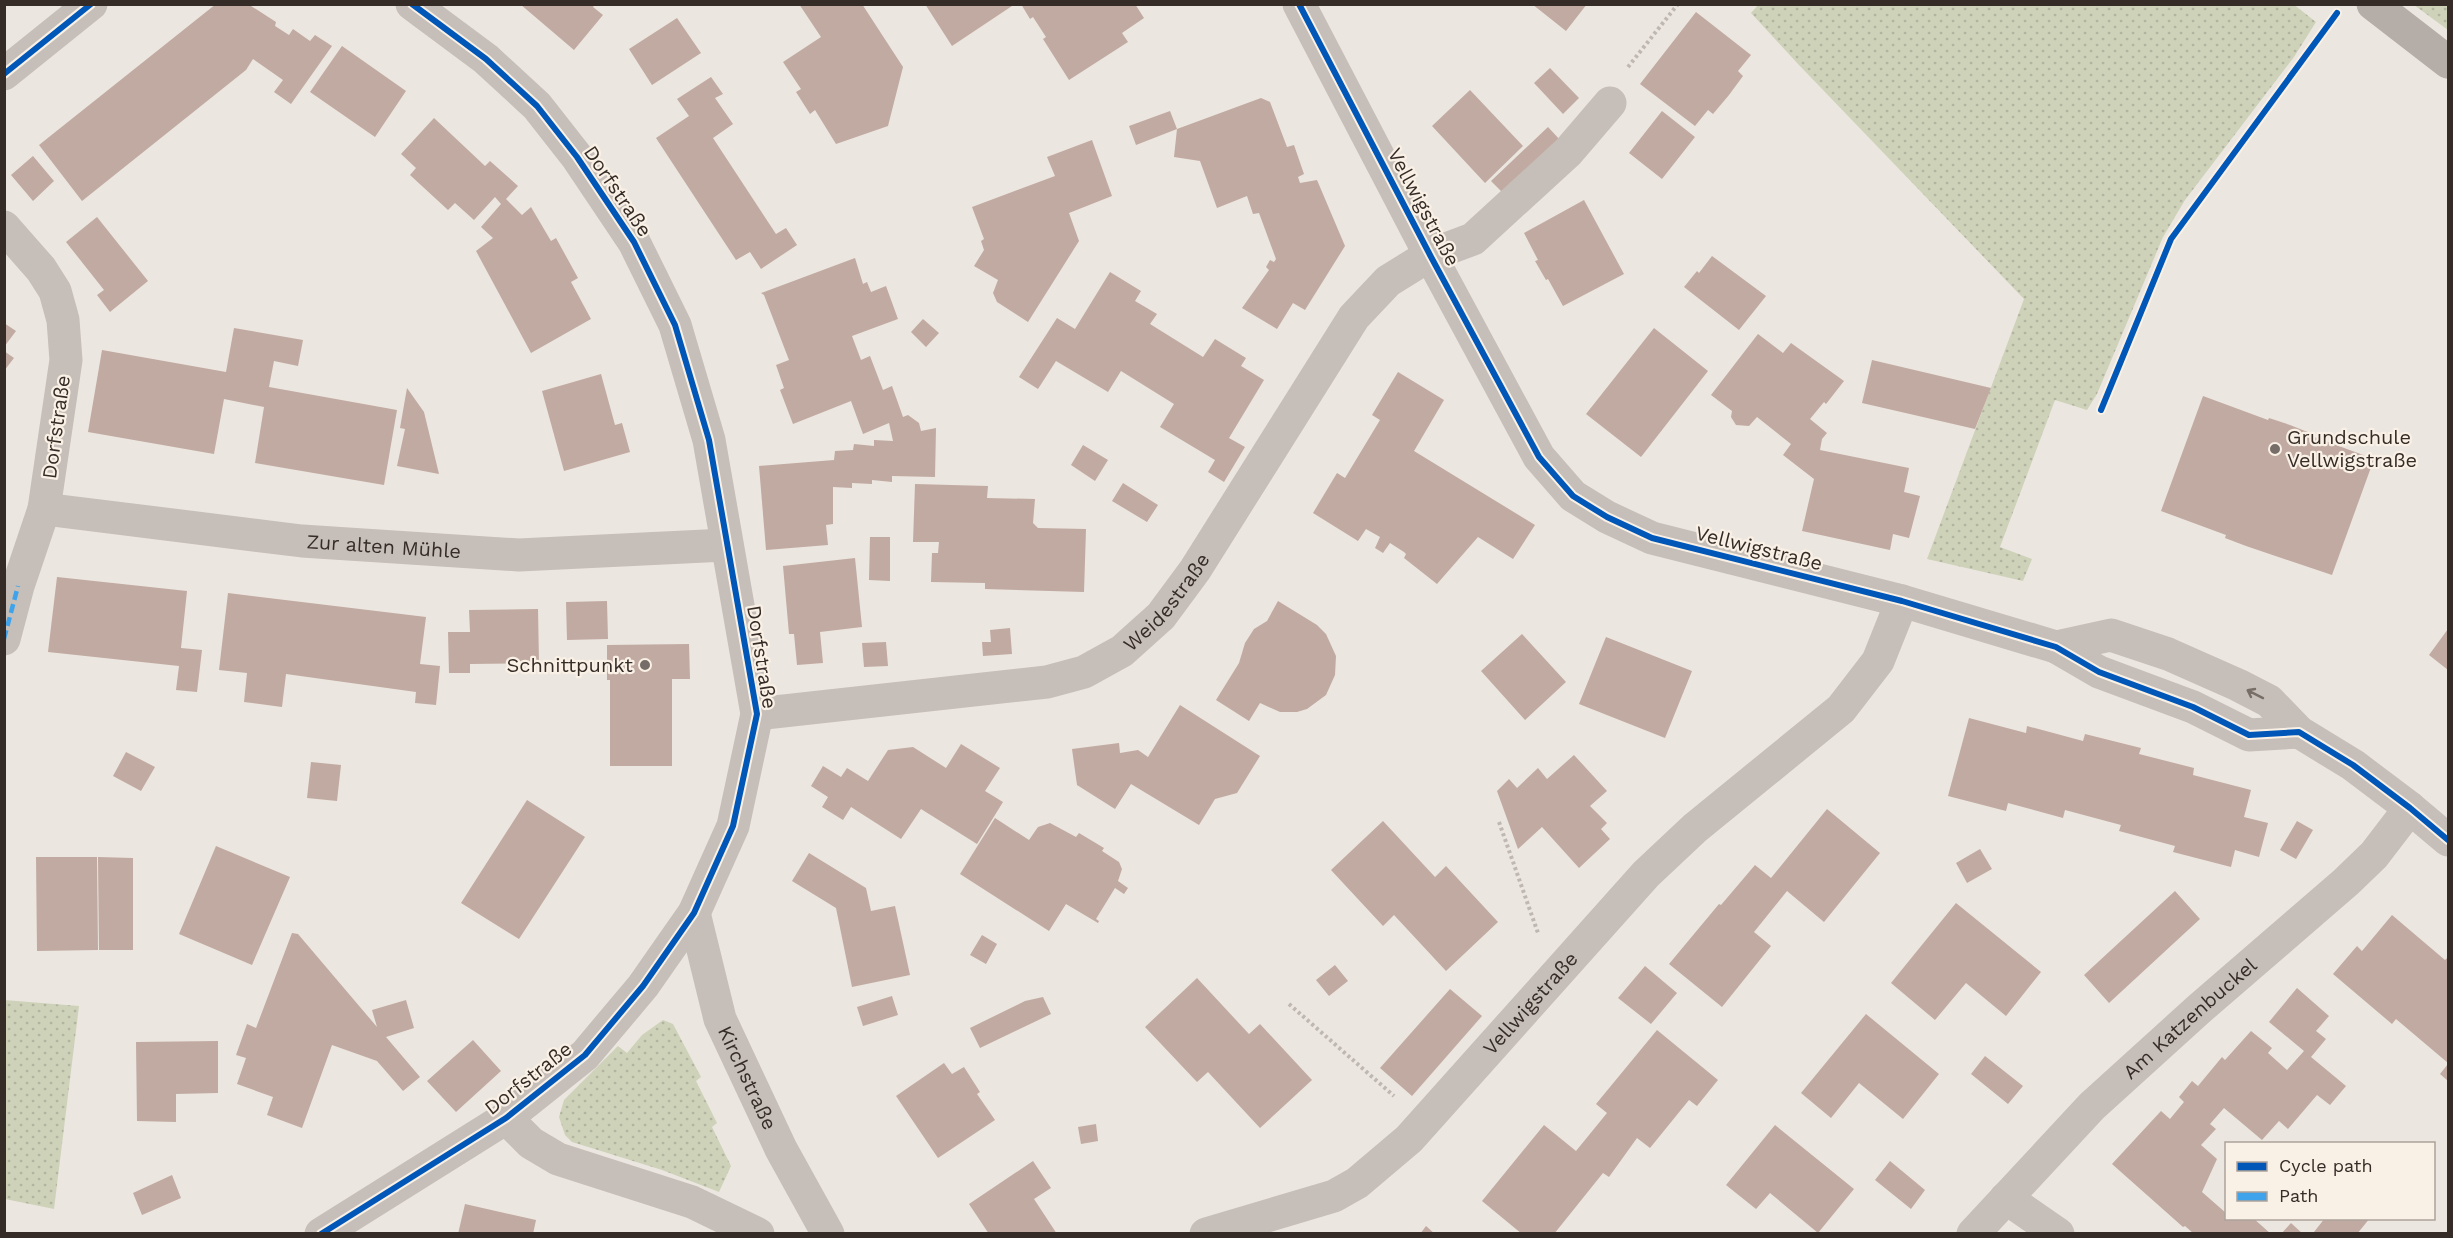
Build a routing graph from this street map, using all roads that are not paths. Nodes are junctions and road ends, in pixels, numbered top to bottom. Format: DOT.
graph roads {
  1 [pos="91,4"];
  2 [pos="412,4"];
  3 [pos="1299,4"];
  4 [pos="2373,4"];
  5 [pos="2448,62"];
  6 [pos="4,74"];
  7 [pos="1610,103"];
  8 [pos="4,227"];
  9 [pos="1430,255"];
  10 [pos="44,509"];
  11 [pos="726,545"];
  12 [pos="1902,601"];
  13 [pos="4,639"];
  14 [pos="757,714"];
  15 [pos="2410,808"];
  16 [pos="2448,840"];
  17 [pos="694,913"];
  18 [pos="506,1118"];
  19 [pos="2006,1198"];
  20 [pos="321,1233"];
  21 [pos="758,1233"];
  22 [pos="828,1233"];
  23 [pos="1206,1233"];
  24 [pos="1973,1233"];
  25 [pos="2058,1233"];
  1 -- 6 [label="street"];
  2 -- 11 [label="street, Dorfstraße"];
  3 -- 9 [label="street, Vellwigstraße"];
  4 -- 5 [label="main road"];
  7 -- 9 [label="street, Weidestraße"];
  8 -- 10 [label="street, Dorfstraße"];
  9 -- 12 [label="street, Vellwigstraße"];
  9 -- 14 [label="street, Weidestraße"];
  10 -- 11 [label="street, Zur alten Mühle"];
  10 -- 13 [label="street, Dorfstraße"];
  11 -- 14 [label="street, Dorfstraße"];
  12 -- 15 [label="street, Vellwigstraße"];
  12 -- 23 [label="street, Vellwigstraße"];
  14 -- 17 [label="street, Dorfstraße"];
  15 -- 16 [label="street, Vellwigstraße"];
  15 -- 19 [label="street, Am Katzenbuckel"];
  17 -- 18 [label="street, Dorfstraße"];
  17 -- 22 [label="street, Kirchstraße"];
  18 -- 20 [label="street, Dorfstraße"];
  18 -- 21 [label="street"];
  19 -- 24 [label="street, Am Katzenbuckel"];
  19 -- 25 [label="street"];
}
